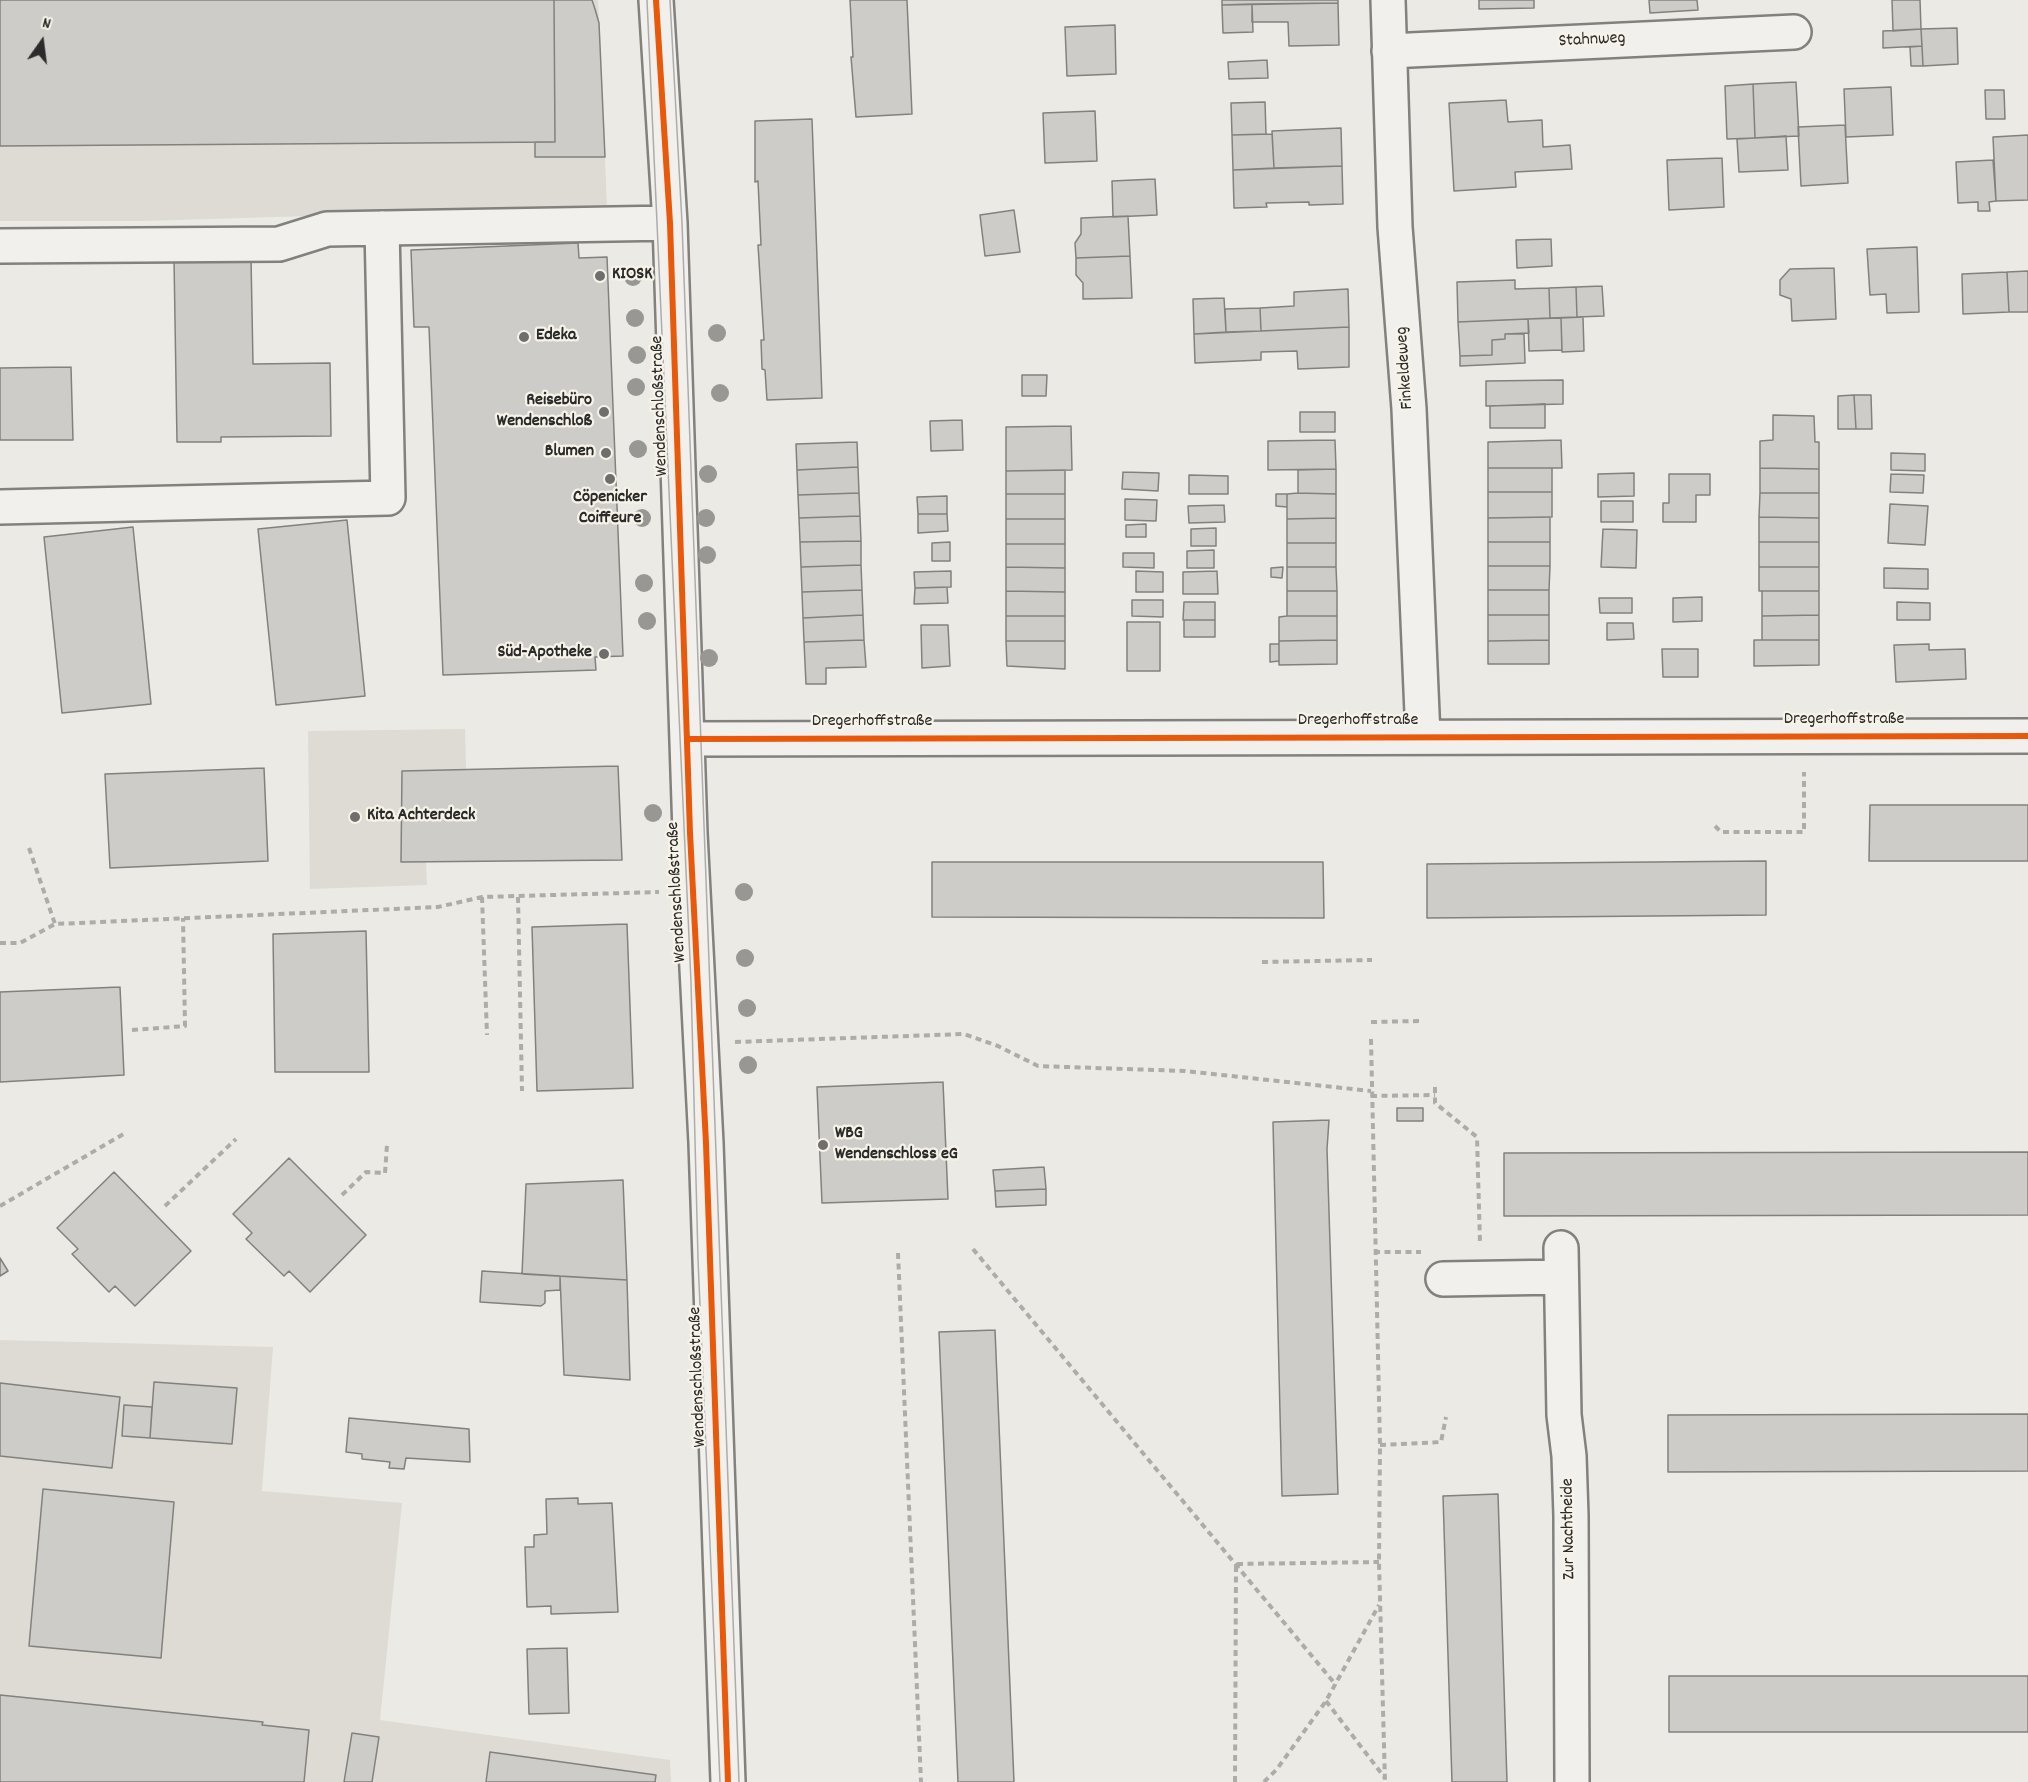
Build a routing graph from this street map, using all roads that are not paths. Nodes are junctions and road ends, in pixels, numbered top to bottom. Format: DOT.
graph roads {
  1 [pos="657,0"];
  2 [pos="1389,0"];
  3 [pos="1794,32"];
  4 [pos="1389,51"];
  5 [pos="670,223"];
  6 [pos="382,228"];
  7 [pos="0,246"];
  8 [pos="0,507"];
  9 [pos="2028,736"];
  10 [pos="1423,737"];
  11 [pos="687,739"];
  12 [pos="1443,1279"];
  13 [pos="728,1782"];
  14 [pos="1572,1782"];
  1 -- 5 [label="street, Wendenschloßstraße"];
  2 -- 4 [label="street, Finkeldeweg"];
  3 -- 4 [label="street, Stahnweg"];
  4 -- 10 [label="street, Finkeldeweg"];
  5 -- 6 [label="street"];
  5 -- 11 [label="street, Wendenschloßstraße"];
  6 -- 7 [label="street"];
  6 -- 8 [label="street"];
  9 -- 10 [label="street, Dregerhoffstraße"];
  10 -- 11 [label="street, Dregerhoffstraße"];
  11 -- 13 [label="street, Wendenschloßstraße"];
  12 -- 14 [label="street, Zur Nachtheide"];
}
